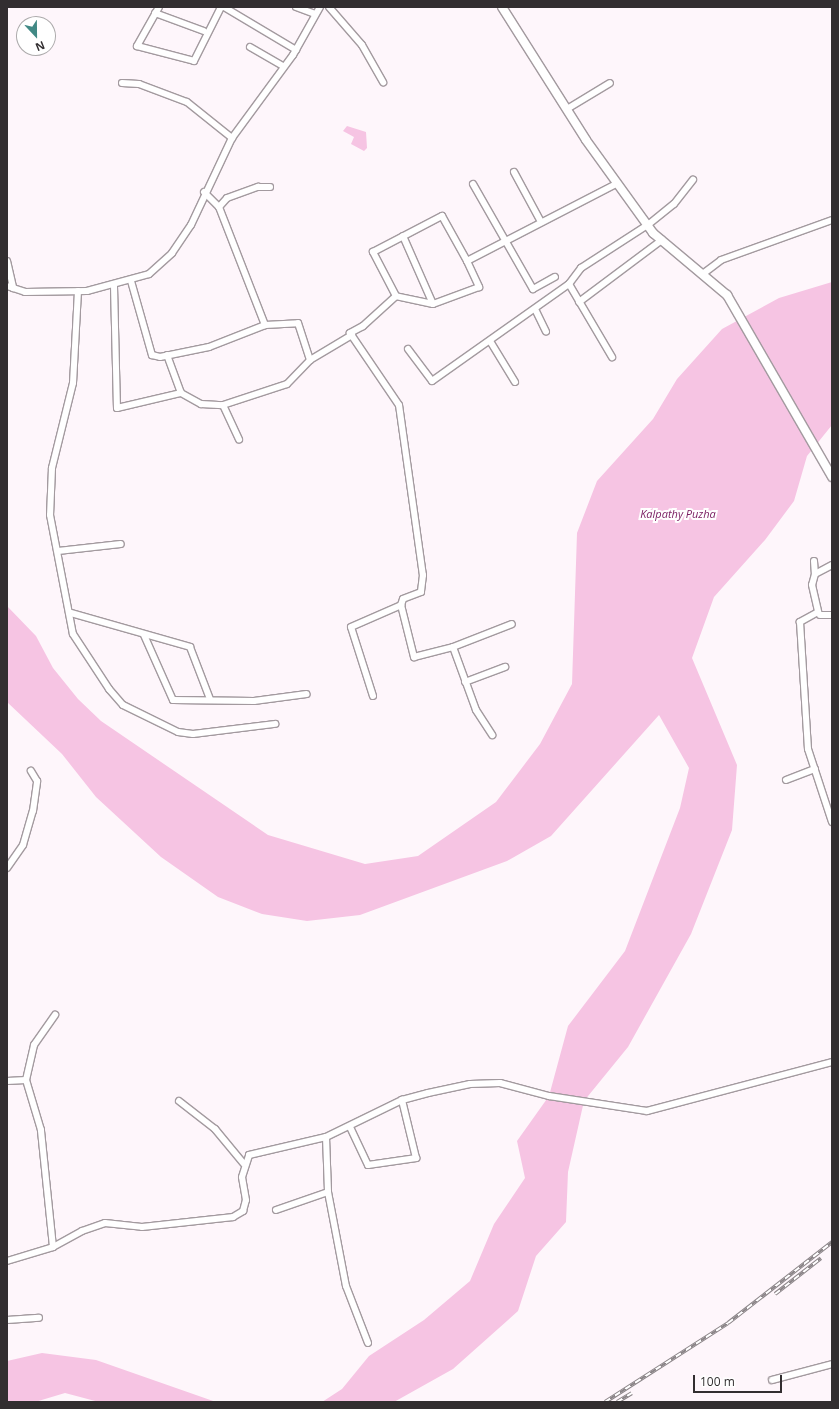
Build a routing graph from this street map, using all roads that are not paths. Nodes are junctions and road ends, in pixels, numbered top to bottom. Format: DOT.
graph roads {
  1 [pos="221,7"];
  2 [pos="224,7"];
  3 [pos="296,7"];
  4 [pos="320,7"];
  5 [pos="328,7"];
  6 [pos="502,7"];
  7 [pos="232,9"];
  8 [pos="157,10"];
  9 [pos="315,14"];
  10 [pos="204,31"];
  11 [pos="250,47"];
  12 [pos="296,50"];
  13 [pos="284,67"];
  14 [pos="383,82"];
  15 [pos="122,83"];
  16 [pos="610,83"];
  17 [pos="567,109"];
  18 [pos="232,138"];
  19 [pos="514,172"];
  20 [pos="694,180"];
  21 [pos="473,184"];
  22 [pos="616,184"];
  23 [pos="270,187"];
  24 [pos="204,192"];
  25 [pos="219,207"];
  26 [pos="832,220"];
  27 [pos="541,222"];
  28 [pos="649,224"];
  29 [pos="403,236"];
  30 [pos="506,240"];
  31 [pos="662,240"];
  32 [pos="7,260"];
  33 [pos="467,261"];
  34 [pos="704,273"];
  35 [pos="555,277"];
  36 [pos="131,280"];
  37 [pos="569,284"];
  38 [pos="114,286"];
  39 [pos="10,287"];
  40 [pos="78,291"];
  41 [pos="396,296"];
  42 [pos="579,302"];
  43 [pos="434,304"];
  44 [pos="535,309"];
  45 [pos="265,326"];
  46 [pos="546,332"];
  47 [pos="352,335"];
  48 [pos="490,341"];
  49 [pos="408,349"];
  50 [pos="167,355"];
  51 [pos="612,357"];
  52 [pos="310,360"];
  53 [pos="515,382"];
  54 [pos="182,393"];
  55 [pos="223,405"];
  56 [pos="239,440"];
  57 [pos="832,476"];
  58 [pos="121,544"];
  59 [pos="58,551"];
  60 [pos="814,561"];
  61 [pos="832,565"];
  62 [pos="815,574"];
  63 [pos="401,605"];
  64 [pos="71,612"];
  65 [pos="820,615"];
  66 [pos="832,615"];
  67 [pos="512,624"];
  68 [pos="144,635"];
  69 [pos="453,647"];
  70 [pos="506,667"];
  71 [pos="465,682"];
  72 [pos="307,694"];
  73 [pos="373,696"];
  74 [pos="210,699"];
  75 [pos="275,724"];
  76 [pos="492,735"];
  77 [pos="815,769"];
  78 [pos="31,771"];
  79 [pos="786,780"];
  80 [pos="832,822"];
  81 [pos="7,868"];
  82 [pos="55,1014"];
  83 [pos="832,1062"];
  84 [pos="26,1080"];
  85 [pos="7,1081"];
  86 [pos="402,1100"];
  87 [pos="179,1101"];
  88 [pos="350,1127"];
  89 [pos="326,1137"];
  90 [pos="244,1164"];
  91 [pos="328,1192"];
  92 [pos="276,1210"];
  93 [pos="54,1247"];
  94 [pos="7,1261"];
  95 [pos="39,1318"];
  96 [pos="7,1320"];
  97 [pos="368,1343"];
  98 [pos="832,1364"];
  99 [pos="772,1380"];
  1 -- 8 [label="street"];
  2 -- 7 [label="street"];
  3 -- 9 [label="street"];
  4 -- 9 [label="street"];
  5 -- 14 [label="street"];
  6 -- 17 [label="main road"];
  7 -- 12 [label="street"];
  8 -- 10 [label="street"];
  9 -- 12 [label="street"];
  11 -- 13 [label="street"];
  12 -- 13 [label="street"];
  13 -- 18 [label="street"];
  15 -- 18 [label="street"];
  16 -- 17 [label="street"];
  17 -- 22 [label="main road"];
  18 -- 24 [label="street"];
  19 -- 27 [label="street"];
  20 -- 28 [label="street"];
  21 -- 30 [label="street"];
  22 -- 27 [label="street"];
  22 -- 28 [label="main road"];
  23 -- 25 [label="street"];
  24 -- 25 [label="street"];
  24 -- 36 [label="street"];
  25 -- 45 [label="street"];
  26 -- 34 [label="street"];
  27 -- 30 [label="street"];
  28 -- 31 [label="main road"];
  28 -- 37 [label="street"];
  29 -- 33 [label="street"];
  29 -- 41 [label="street"];
  29 -- 43 [label="street"];
  30 -- 33 [label="street"];
  30 -- 35 [label="street"];
  31 -- 34 [label="main road"];
  31 -- 42 [label="street"];
  32 -- 39 [label="street"];
  33 -- 43 [label="street"];
  34 -- 57 [label="main road"];
  36 -- 38 [label="street"];
  36 -- 50 [label="street"];
  37 -- 42 [label="street"];
  37 -- 44 [label="street"];
  38 -- 40 [label="street"];
  38 -- 54 [label="street"];
  39 -- 40 [label="street"];
  40 -- 59 [label="street"];
  41 -- 43 [label="street"];
  41 -- 47 [label="street"];
  42 -- 51 [label="street"];
  44 -- 46 [label="street"];
  44 -- 48 [label="street"];
  45 -- 50 [label="street"];
  45 -- 52 [label="street"];
  47 -- 52 [label="street"];
  47 -- 63 [label="street"];
  48 -- 49 [label="street"];
  48 -- 53 [label="street"];
  50 -- 54 [label="street"];
  52 -- 55 [label="street"];
  54 -- 55 [label="street"];
  55 -- 56 [label="street"];
  58 -- 59 [label="street"];
  59 -- 64 [label="street"];
  60 -- 62 [label="street"];
  61 -- 62 [label="street"];
  62 -- 77 [label="street"];
  63 -- 69 [label="street"];
  63 -- 73 [label="street"];
  64 -- 68 [label="street"];
  64 -- 75 [label="street"];
  65 -- 66 [label="street"];
  67 -- 69 [label="street"];
  68 -- 74 [label="street"];
  68 -- 74 [label="street"];
  69 -- 71 [label="street"];
  70 -- 71 [label="street"];
  71 -- 76 [label="street"];
  72 -- 74 [label="street"];
  77 -- 79 [label="street"];
  77 -- 80 [label="street"];
  78 -- 81 [label="street"];
  82 -- 84 [label="street"];
  83 -- 86 [label="street"];
  84 -- 85 [label="street"];
  84 -- 93 [label="street"];
  86 -- 88 [label="street"];
  86 -- 88 [label="street"];
  87 -- 90 [label="street"];
  88 -- 89 [label="street"];
  89 -- 90 [label="street"];
  89 -- 91 [label="street"];
  90 -- 93 [label="street"];
  91 -- 92 [label="street"];
  91 -- 97 [label="street"];
  93 -- 94 [label="street"];
  95 -- 96 [label="street"];
  98 -- 99 [label="street"];
}
